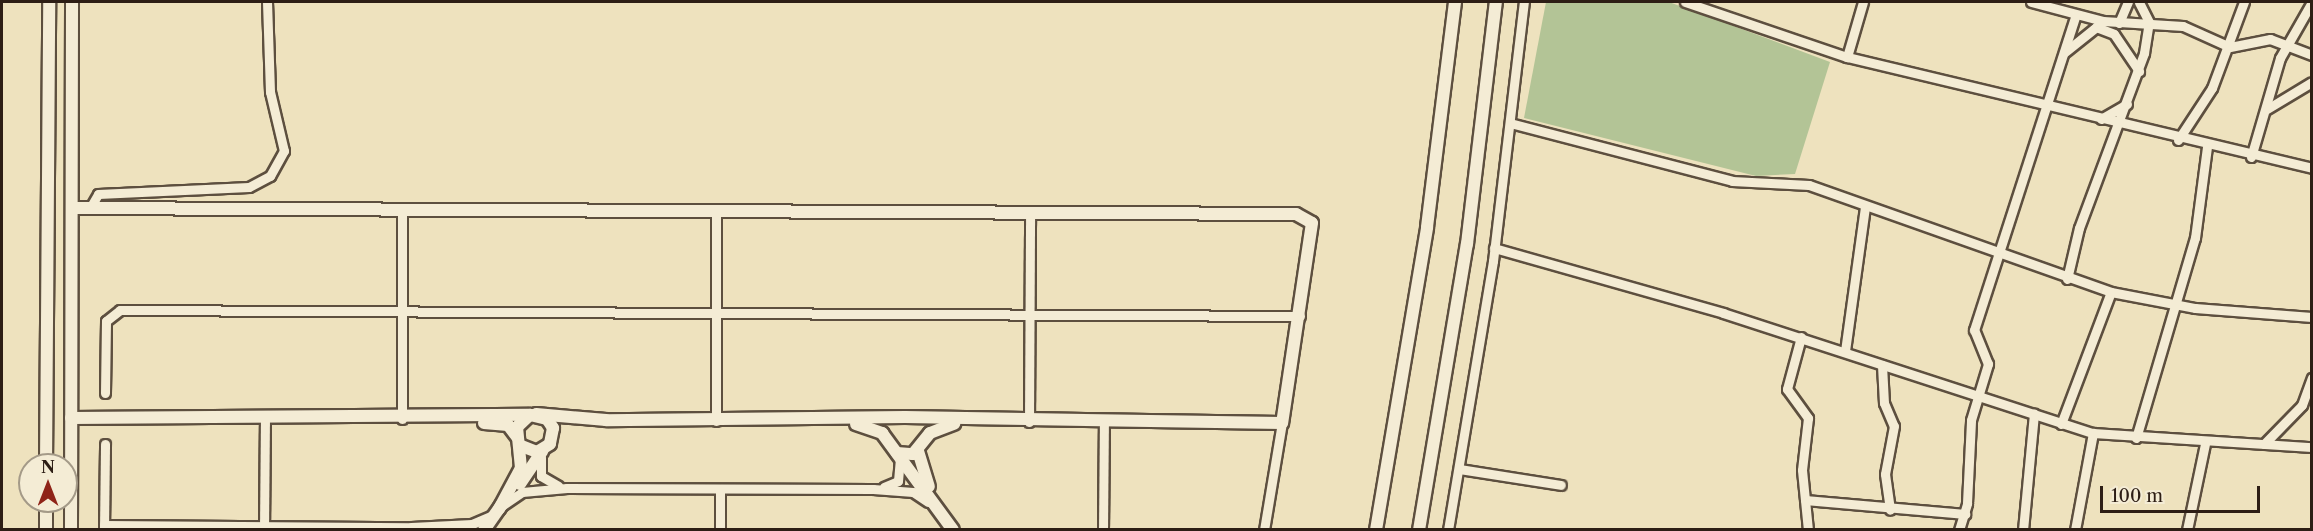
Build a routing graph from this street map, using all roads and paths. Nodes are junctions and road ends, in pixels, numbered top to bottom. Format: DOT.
graph roads {
  1 [pos="49,2"];
  2 [pos="72,2"];
  3 [pos="267,2"];
  4 [pos="1455,2"];
  5 [pos="1496,2"];
  6 [pos="1524,2"];
  7 [pos="1684,2"];
  8 [pos="1863,2"];
  9 [pos="2031,2"];
  10 [pos="2128,2"];
  11 [pos="2139,2"];
  12 [pos="2244,2"];
  13 [pos="2312,2"];
  14 [pos="2076,15"];
  15 [pos="2149,22"];
  16 [pos="2119,23"];
  17 [pos="2100,24"];
  18 [pos="2288,44"];
  19 [pos="2230,46"];
  20 [pos="2065,52"];
  21 [pos="2312,55"];
  22 [pos="1847,57"];
  23 [pos="2139,71"];
  24 [pos="2312,82"];
  25 [pos="2127,104"];
  26 [pos="2045,105"];
  27 [pos="2267,109"];
  28 [pos="2100,119"];
  29 [pos="1510,123"];
  30 [pos="2120,124"];
  31 [pos="2178,140"];
  32 [pos="2207,147"];
  33 [pos="2251,157"];
  34 [pos="2312,168"];
  35 [pos="1865,206"];
  36 [pos="72,208"];
  37 [pos="90,208"];
  38 [pos="402,209"];
  39 [pos="716,210"];
  40 [pos="1030,212"];
  41 [pos="1494,248"];
  42 [pos="1997,254"];
  43 [pos="2067,279"];
  44 [pos="2111,292"];
  45 [pos="2176,305"];
  46 [pos="402,311"];
  47 [pos="716,313"];
  48 [pos="1029,315"];
  49 [pos="1300,316"];
  50 [pos="2312,317"];
  51 [pos="1801,337"];
  52 [pos="1845,351"];
  53 [pos="1882,365"];
  54 [pos="2312,378"];
  55 [pos="105,393"];
  56 [pos="1977,393"];
  57 [pos="2034,414"];
  58 [pos="533,415"];
  59 [pos="71,418"];
  60 [pos="265,418"];
  61 [pos="906,418"];
  62 [pos="402,419"];
  63 [pos="466,419"];
  64 [pos="606,420"];
  65 [pos="716,421"];
  66 [pos="834,421"];
  67 [pos="965,422"];
  68 [pos="1029,422"];
  69 [pos="1104,423"];
  70 [pos="1282,423"];
  71 [pos="2061,424"];
  72 [pos="2093,433"];
  73 [pos="2136,438"];
  74 [pos="925,439"];
  75 [pos="553,440"];
  76 [pos="887,441"];
  77 [pos="519,442"];
  78 [pos="105,444"];
  79 [pos="2205,444"];
  80 [pos="2264,444"];
  81 [pos="2312,447"];
  82 [pos="543,451"];
  83 [pos="918,452"];
  84 [pos="46,453"];
  85 [pos="897,453"];
  86 [pos="1458,469"];
  87 [pos="1561,485"];
  88 [pos="567,488"];
  89 [pos="720,489"];
  90 [pos="873,489"];
  91 [pos="1805,500"];
  92 [pos="1890,510"];
  93 [pos="496,512"];
  94 [pos="46,513"];
  95 [pos="943,514"];
  96 [pos="1965,514"];
  97 [pos="104,527"];
  98 [pos="411,527"];
  99 [pos="264,528"];
  100 [pos="46,530"];
  101 [pos="71,530"];
  102 [pos="442,530"];
  103 [pos="484,530"];
  104 [pos="720,530"];
  105 [pos="953,530"];
  106 [pos="1103,530"];
  107 [pos="1264,530"];
  108 [pos="1376,530"];
  109 [pos="1419,530"];
  110 [pos="1448,530"];
  111 [pos="1808,530"];
  112 [pos="1959,530"];
  113 [pos="2023,530"];
  114 [pos="2075,530"];
  115 [pos="2187,530"];
  1 -- 84 [label="street"];
  2 -- 36 [label="street"];
  3 -- 37 [label="street"];
  4 -- 108 [label="street"];
  5 -- 109 [label="street"];
  6 -- 29 [label="street"];
  7 -- 22 [label="street"];
  8 -- 22 [label="street"];
  9 -- 14 [label="street"];
  10 -- 16 [label="street"];
  11 -- 15 [label="street"];
  12 -- 19 [label="street"];
  13 -- 18 [label="street"];
  14 -- 17 [label="street"];
  14 -- 20 [label="street"];
  15 -- 16 [label="street"];
  15 -- 19 [label="street"];
  15 -- 23 [label="street"];
  16 -- 17 [label="street"];
  17 -- 20 [label="street"];
  17 -- 23 [label="street"];
  18 -- 19 [label="street"];
  18 -- 21 [label="street"];
  18 -- 27 [label="street"];
  19 -- 31 [label="street"];
  20 -- 26 [label="street"];
  22 -- 26 [label="street"];
  23 -- 25 [label="street"];
  24 -- 27 [label="street"];
  25 -- 28 [label="street"];
  25 -- 30 [label="street"];
  26 -- 28 [label="street"];
  26 -- 42 [label="street"];
  27 -- 33 [label="street"];
  28 -- 30 [label="street"];
  29 -- 35 [label="street"];
  29 -- 41 [label="street"];
  30 -- 31 [label="street"];
  30 -- 43 [label="street"];
  31 -- 32 [label="street"];
  32 -- 33 [label="street"];
  32 -- 45 [label="street"];
  33 -- 34 [label="street"];
  35 -- 42 [label="street"];
  35 -- 52 [label="street"];
  36 -- 37 [label="street"];
  36 -- 59 [label="street"];
  37 -- 38 [label="street"];
  38 -- 39 [label="street"];
  38 -- 46 [label="street"];
  39 -- 40 [label="street"];
  39 -- 47 [label="street"];
  40 -- 48 [label="street"];
  40 -- 49 [label="street"];
  41 -- 51 [label="street"];
  41 -- 86 [label="street"];
  42 -- 43 [label="street"];
  42 -- 56 [label="street"];
  43 -- 44 [label="street"];
  44 -- 45 [label="street"];
  44 -- 71 [label="street"];
  45 -- 50 [label="street"];
  45 -- 73 [label="street"];
  46 -- 47 [label="street"];
  46 -- 55 [label="street"];
  46 -- 62 [label="street"];
  47 -- 48 [label="street"];
  47 -- 65 [label="street"];
  48 -- 49 [label="street"];
  48 -- 68 [label="street"];
  49 -- 70 [label="street"];
  51 -- 52 [label="street"];
  51 -- 91 [label="street"];
  52 -- 53 [label="street"];
  53 -- 56 [label="street"];
  53 -- 92 [label="street"];
  54 -- 80 [label="street"];
  56 -- 57 [label="street"];
  56 -- 96 [label="street"];
  57 -- 71 [label="street"];
  57 -- 113 [label="street"];
  58 -- 63 [label="street"];
  58 -- 64 [label="street"];
  58 -- 75 [label="street"];
  58 -- 77 [label="street"];
  59 -- 60 [label="street"];
  59 -- 101 [label="street"];
  60 -- 62 [label="street"];
  60 -- 99 [label="street"];
  61 -- 66 [label="street"];
  61 -- 67 [label="street"];
  61 -- 74 [label="street"];
  61 -- 76 [label="street"];
  62 -- 63 [label="street"];
  63 -- 77 [label="street"];
  64 -- 65 [label="street"];
  64 -- 75 [label="street"];
  65 -- 66 [label="street"];
  66 -- 76 [label="street"];
  67 -- 68 [label="street"];
  67 -- 74 [label="street"];
  68 -- 69 [label="street"];
  69 -- 70 [label="street"];
  69 -- 106 [label="street"];
  70 -- 107 [label="street"];
  71 -- 72 [label="street"];
  72 -- 73 [label="street"];
  72 -- 114 [label="street"];
  73 -- 79 [label="street"];
  74 -- 83 [label="street"];
  75 -- 82 [label="street"];
  76 -- 85 [label="street"];
  77 -- 82 [label="street"];
  77 -- 93 [label="street"];
  78 -- 97 [label="street"];
  79 -- 80 [label="street"];
  79 -- 115 [label="street"];
  80 -- 81 [label="street"];
  82 -- 88 [label="street"];
  82 -- 93 [label="street"];
  83 -- 85 [label="street"];
  83 -- 95 [label="street"];
  85 -- 90 [label="street"];
  85 -- 95 [label="street"];
  86 -- 87 [label="street"];
  86 -- 110 [label="street"];
  88 -- 89 [label="street"];
  88 -- 93 [label="street"];
  89 -- 90 [label="street"];
  89 -- 104 [label="street"];
  90 -- 95 [label="street"];
  91 -- 92 [label="street"];
  91 -- 111 [label="street"];
  92 -- 96 [label="street"];
  93 -- 98 [label="street"];
  93 -- 103 [label="street"];
  94 -- 100 [label="street"];
  95 -- 105 [label="street"];
  96 -- 112 [label="street"];
  97 -- 99 [label="street"];
  98 -- 99 [label="street"];
  98 -- 102 [label="street"];
}
